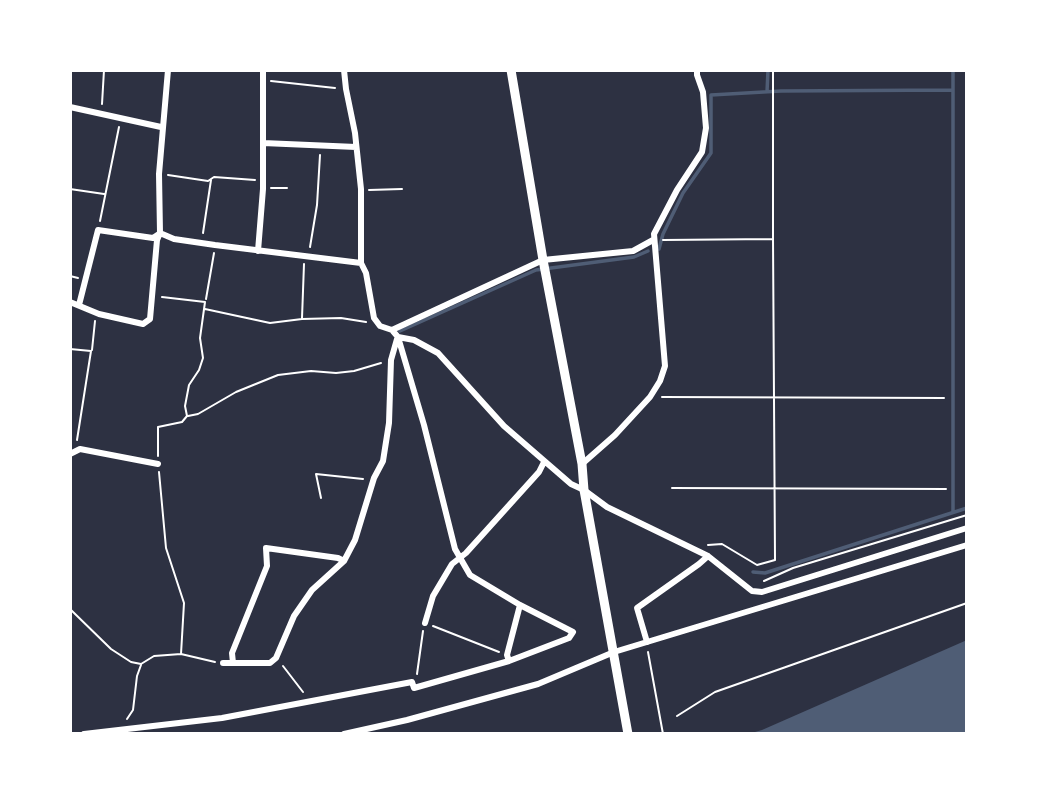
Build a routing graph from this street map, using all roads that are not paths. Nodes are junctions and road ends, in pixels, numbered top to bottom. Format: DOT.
graph roads {
  1 [pos="168,70"];
  2 [pos="263,70"];
  3 [pos="344,70"];
  4 [pos="510,70"];
  5 [pos="697,70"];
  6 [pos="70,107"];
  7 [pos="161,127"];
  8 [pos="262,143"];
  9 [pos="356,147"];
  10 [pos="160,233"];
  11 [pos="653,240"];
  12 [pos="258,251"];
  13 [pos="361,263"];
  14 [pos="544,265"];
  15 [pos="70,302"];
  16 [pos="79,305"];
  17 [pos="392,330"];
  18 [pos="398,337"];
  19 [pos="70,454"];
  20 [pos="544,461"];
  21 [pos="158,464"];
  22 [pos="582,464"];
  23 [pos="584,491"];
  24 [pos="967,528"];
  25 [pos="967,545"];
  26 [pos="708,555"];
  27 [pos="460,558"];
  28 [pos="344,561"];
  29 [pos="520,605"];
  30 [pos="425,623"];
  31 [pos="648,646"];
  32 [pos="614,656"];
  33 [pos="508,658"];
  34 [pos="223,663"];
  35 [pos="233,663"];
  36 [pos="84,734"];
  37 [pos="344,734"];
  38 [pos="628,734"];
  1 -- 7 [label="street"];
  2 -- 8 [label="street"];
  3 -- 9 [label="street"];
  4 -- 14 [label="main road"];
  5 -- 11 [label="street"];
  6 -- 7 [label="street"];
  7 -- 10 [label="street"];
  8 -- 9 [label="street"];
  8 -- 12 [label="street"];
  9 -- 13 [label="street"];
  10 -- 12 [label="street"];
  10 -- 16 [label="street"];
  10 -- 16 [label="street"];
  11 -- 14 [label="street"];
  11 -- 22 [label="street"];
  12 -- 13 [label="street"];
  13 -- 17 [label="street"];
  14 -- 17 [label="street"];
  14 -- 22 [label="main road"];
  15 -- 16 [label="street"];
  17 -- 18 [label="street"];
  18 -- 20 [label="street"];
  18 -- 27 [label="street"];
  18 -- 28 [label="street"];
  19 -- 21 [label="street"];
  20 -- 23 [label="street"];
  20 -- 27 [label="street"];
  22 -- 23 [label="main road"];
  23 -- 26 [label="street"];
  23 -- 32 [label="main road"];
  24 -- 26 [label="street"];
  25 -- 31 [label="street"];
  26 -- 31 [label="street"];
  27 -- 29 [label="street"];
  27 -- 30 [label="street"];
  28 -- 35 [label="street"];
  28 -- 35 [label="street"];
  29 -- 33 [label="street"];
  29 -- 33 [label="street"];
  31 -- 32 [label="street"];
  32 -- 37 [label="street"];
  32 -- 38 [label="main road"];
  33 -- 36 [label="street"];
  34 -- 35 [label="street"];
}
